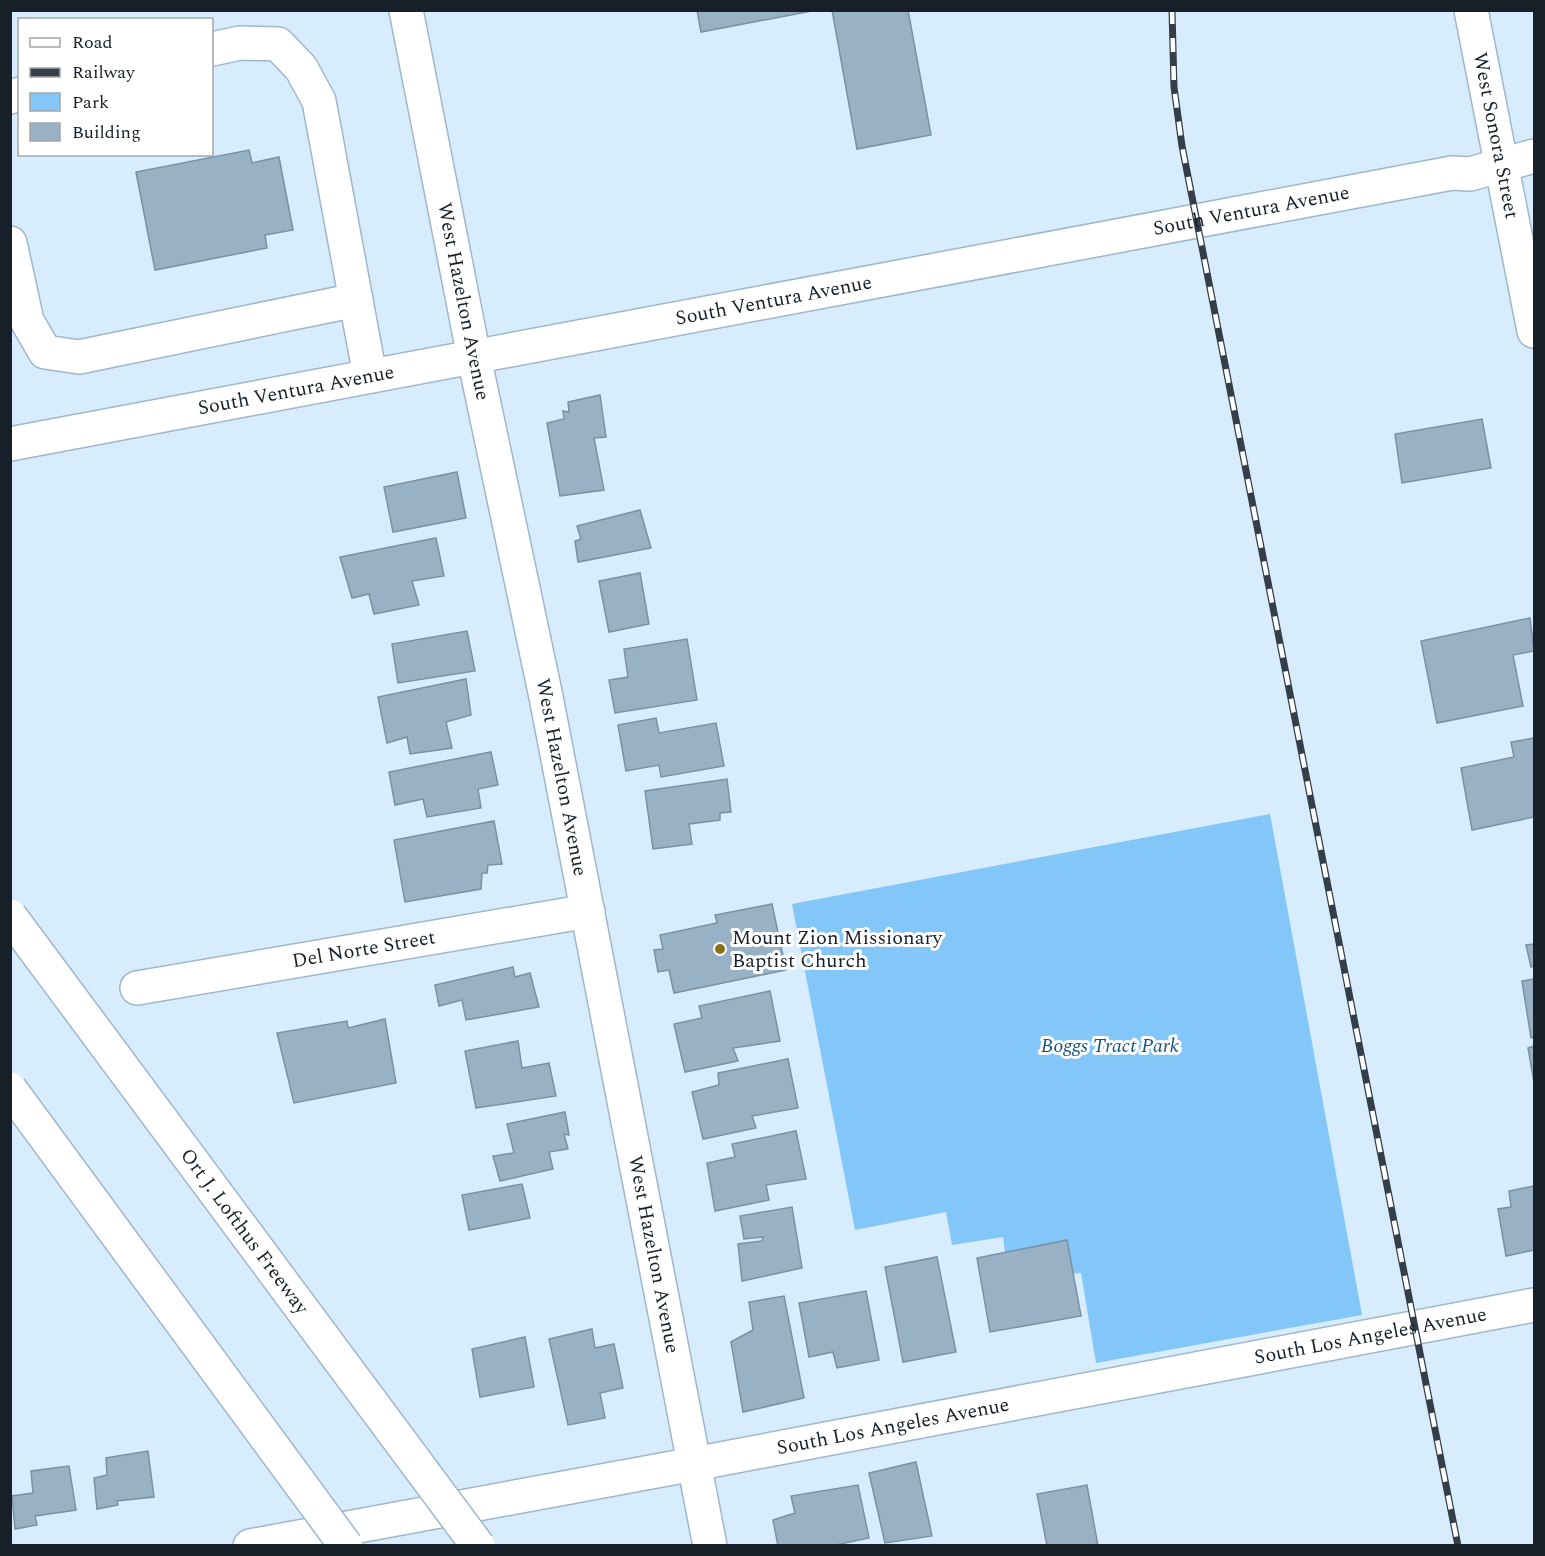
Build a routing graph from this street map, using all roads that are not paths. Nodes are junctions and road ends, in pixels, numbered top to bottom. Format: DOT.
graph roads {
  1 [pos="406,10"];
  2 [pos="1471,10"];
  3 [pos="213,49"];
  4 [pos="1534,156"];
  5 [pos="1500,166"];
  6 [pos="10,243"];
  7 [pos="356,300"];
  8 [pos="1534,331"];
  9 [pos="474,357"];
  10 [pos="370,376"];
  11 [pos="10,444"];
  12 [pos="588,911"];
  13 [pos="10,916"];
  14 [pos="137,988"];
  15 [pos="10,1089"];
  16 [pos="1534,1305"];
  17 [pos="694,1464"];
  18 [pos="249,1545"];
  19 [pos="346,1545"];
  20 [pos="478,1545"];
  21 [pos="710,1545"];
  1 -- 9 [label="main road, West Hazelton Avenue"];
  2 -- 5 [label="main road, West Sonora Street"];
  3 -- 7 [label="main road"];
  4 -- 5 [label="main road, South Ventura Avenue"];
  5 -- 8 [label="main road, West Sonora Street"];
  5 -- 9 [label="main road, South Ventura Avenue"];
  6 -- 7 [label="main road"];
  7 -- 10 [label="main road"];
  9 -- 10 [label="main road, South Ventura Avenue"];
  9 -- 12 [label="main road, West Hazelton Avenue"];
  10 -- 11 [label="main road, South Ventura Avenue"];
  12 -- 14 [label="main road, Del Norte Street"];
  12 -- 17 [label="main road, West Hazelton Avenue"];
  13 -- 20 [label="main road, Ort J. Lofthus Freeway, bridge"];
  15 -- 19 [label="main road, bridge"];
  16 -- 17 [label="main road, South Los Angeles Avenue"];
  17 -- 18 [label="main road, South Los Angeles Avenue"];
  17 -- 21 [label="main road, West Hazelton Avenue"];
}
